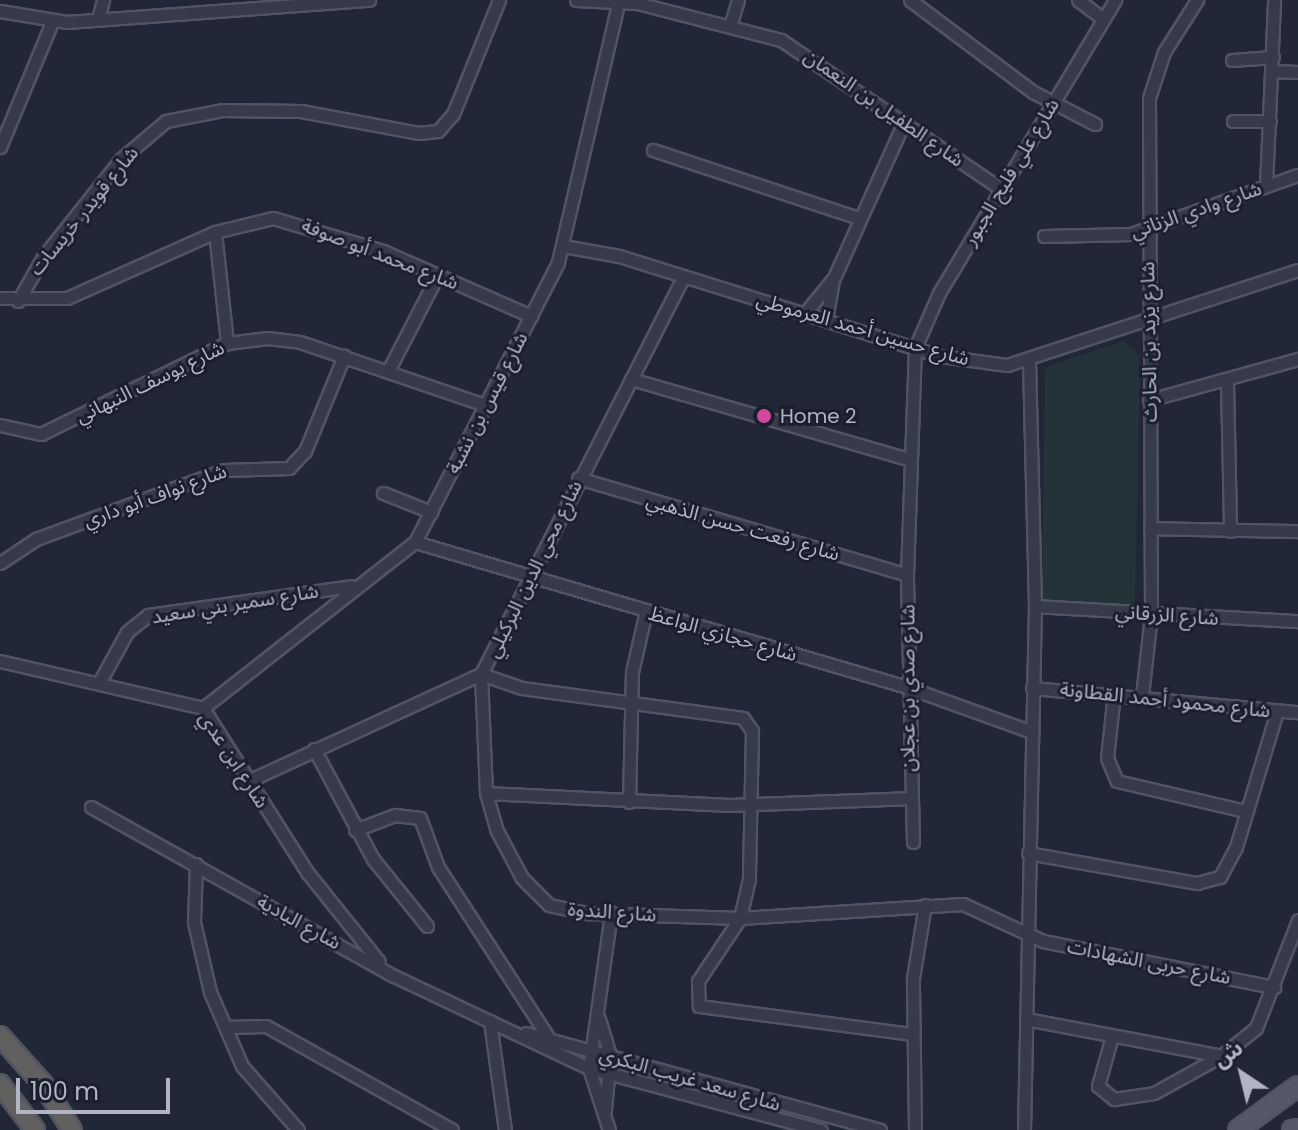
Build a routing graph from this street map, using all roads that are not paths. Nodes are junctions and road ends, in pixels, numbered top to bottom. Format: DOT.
graph roads {
  1 [pos="103,0"];
  2 [pos="369,0"];
  3 [pos="499,0"];
  4 [pos="576,0"];
  5 [pos="738,0"];
  6 [pos="910,0"];
  7 [pos="1078,0"];
  8 [pos="1115,0"];
  9 [pos="1197,0"];
  10 [pos="1274,0"];
  11 [pos="618,1"];
  12 [pos="0,11"];
  13 [pos="98,19"];
  14 [pos="1103,19"];
  15 [pos="52,22"];
  16 [pos="731,23"];
  17 [pos="1273,57"];
  18 [pos="1232,60"];
  19 [pos="1272,71"];
  20 [pos="1298,72"];
  21 [pos="1055,101"];
  22 [pos="1233,121"];
  23 [pos="1270,121"];
  24 [pos="904,122"];
  25 [pos="1095,124"];
  26 [pos="0,147"];
  27 [pos="653,150"];
  28 [pos="1298,175"];
  29 [pos="1266,186"];
  30 [pos="1000,188"];
  31 [pos="859,218"];
  32 [pos="1148,227"];
  33 [pos="215,232"];
  34 [pos="1044,236"];
  35 [pos="563,246"];
  36 [pos="1298,270"];
  37 [pos="437,276"];
  38 [pos="683,278"];
  39 [pos="833,280"];
  40 [pos="0,298"];
  41 [pos="18,301"];
  42 [pos="806,312"];
  43 [pos="531,316"];
  44 [pos="826,320"];
  45 [pos="1148,320"];
  46 [pos="227,343"];
  47 [pos="915,348"];
  48 [pos="344,356"];
  49 [pos="1298,359"];
  50 [pos="1029,362"];
  51 [pos="388,371"];
  52 [pos="631,379"];
  53 [pos="1227,382"];
  54 [pos="1149,400"];
  55 [pos="485,405"];
  56 [pos="0,425"];
  57 [pos="908,459"];
  58 [pos="578,478"];
  59 [pos="383,493"];
  60 [pos="431,512"];
  61 [pos="1150,528"];
  62 [pos="1230,531"];
  63 [pos="1298,531"];
  64 [pos="415,542"];
  65 [pos="0,563"];
  66 [pos="907,575"];
  67 [pos="526,576"];
  68 [pos="355,585"];
  69 [pos="1035,606"];
  70 [pos="646,611"];
  71 [pos="1151,614"];
  72 [pos="1298,621"];
  73 [pos="0,661"];
  74 [pos="481,674"];
  75 [pos="100,681"];
  76 [pos="907,687"];
  77 [pos="1032,688"];
  78 [pos="1114,693"];
  79 [pos="1142,696"];
  80 [pos="631,705"];
  81 [pos="203,708"];
  82 [pos="1277,711"];
  83 [pos="1298,712"];
  84 [pos="1029,731"];
  85 [pos="314,749"];
  86 [pos="248,781"];
  87 [pos="486,793"];
  88 [pos="909,798"];
  89 [pos="629,802"];
  90 [pos="752,805"];
  91 [pos="91,807"];
  92 [pos="1245,811"];
  93 [pos="355,830"];
  94 [pos="913,842"];
  95 [pos="1028,853"];
  96 [pos="196,864"];
  97 [pos="925,905"];
  98 [pos="611,913"];
  99 [pos="740,918"];
  100 [pos="1298,920"];
  101 [pos="427,926"];
  102 [pos="1025,935"];
  103 [pos="1293,949"];
  104 [pos="394,976"];
  105 [pos="1274,987"];
  106 [pos="599,1019"];
  107 [pos="1026,1019"];
  108 [pos="490,1021"];
  109 [pos="226,1027"];
  110 [pos="511,1030"];
  111 [pos="911,1034"];
  112 [pos="0,1036"];
  113 [pos="1112,1036"];
  114 [pos="548,1037"];
  115 [pos="590,1050"];
  116 [pos="610,1055"];
  117 [pos="1221,1056"];
  118 [pos="589,1068"];
  119 [pos="610,1074"];
  120 [pos="0,1084"];
  121 [pos="1298,1086"];
  122 [pos="771,1102"];
  123 [pos="605,1110"];
  124 [pos="767,1115"];
  125 [pos="1021,1117"];
  126 [pos="35,1130"];
  127 [pos="72,1130"];
  128 [pos="298,1130"];
  129 [pos="452,1130"];
  130 [pos="505,1130"];
  131 [pos="609,1130"];
  132 [pos="821,1130"];
  133 [pos="880,1130"];
  134 [pos="915,1130"];
  135 [pos="1015,1130"];
  136 [pos="1024,1130"];
  137 [pos="1238,1130"];
  1 -- 13 [label="street"];
  2 -- 13 [label="street"];
  3 -- 41 [label="street, شارع قويدر خريسات"];
  4 -- 11 [label="street, شارع الطفيل بن النعمان"];
  5 -- 16 [label="street"];
  6 -- 21 [label="street"];
  7 -- 14 [label="street"];
  8 -- 14 [label="street, شارع علي فليح الجبور"];
  9 -- 32 [label="street, شارع يزيد بن الحارث"];
  10 -- 17 [label="street"];
  11 -- 16 [label="street, شارع الطفيل بن النعمان"];
  11 -- 35 [label="street, شارع قيس بن نشبة"];
  12 -- 15 [label="street"];
  13 -- 15 [label="street"];
  14 -- 21 [label="street, شارع علي فليح الجبور"];
  15 -- 26 [label="street"];
  16 -- 24 [label="street, شارع الطفيل بن النعمان"];
  17 -- 18 [label="street"];
  17 -- 19 [label="street"];
  19 -- 20 [label="street"];
  19 -- 23 [label="street"];
  21 -- 25 [label="street"];
  21 -- 30 [label="street, شارع علي فليح الجبور"];
  22 -- 23 [label="street"];
  23 -- 29 [label="street"];
  24 -- 30 [label="street, شارع الطفيل بن النعمان"];
  24 -- 31 [label="street"];
  27 -- 31 [label="street"];
  28 -- 29 [label="street, شارع وادي الزناتي"];
  29 -- 32 [label="street, شارع وادي الزناتي"];
  30 -- 47 [label="street, شارع علي فليح الجبور"];
  31 -- 39 [label="street"];
  32 -- 34 [label="street, شارع وادي الزناتي"];
  32 -- 45 [label="street, شارع يزيد بن الحارث"];
  33 -- 37 [label="street, شارع محمد أبو صوفة"];
  33 -- 41 [label="street, شارع محمد أبو صوفة"];
  33 -- 46 [label="street"];
  35 -- 38 [label="street, شارع حسين أحمد العرموطي"];
  35 -- 43 [label="street, شارع قيس بن نشبة"];
  36 -- 45 [label="street, شارع حسين أحمد العرموطي"];
  37 -- 43 [label="street, شارع محمد أبو صوفة"];
  37 -- 51 [label="street"];
  38 -- 42 [label="street, شارع حسين أحمد العرموطي"];
  38 -- 52 [label="street, شارع محي الدين البركيلي"];
  39 -- 42 [label="street"];
  39 -- 44 [label="street"];
  40 -- 41 [label="street, شارع محمد أبو صوفة"];
  42 -- 44 [label="street, شارع حسين أحمد العرموطي"];
  43 -- 55 [label="street, شارع قيس بن نشبة"];
  44 -- 47 [label="street, شارع حسين أحمد العرموطي"];
  45 -- 50 [label="street, شارع حسين أحمد العرموطي"];
  45 -- 54 [label="street, شارع يزيد بن الحارث"];
  46 -- 48 [label="street, شارع يوسف النبهاني"];
  46 -- 56 [label="street, شارع يوسف النبهاني"];
  47 -- 50 [label="street, شارع حسين أحمد العرموطي"];
  47 -- 57 [label="street, شارع صدي بن عجلان"];
  48 -- 51 [label="street, شارع يوسف النبهاني"];
  48 -- 65 [label="street, شارع نواف أبو داري"];
  49 -- 53 [label="street"];
  50 -- 69 [label="street"];
  51 -- 55 [label="street, شارع يوسف النبهاني"];
  52 -- 57 [label="street"];
  52 -- 58 [label="street, شارع محي الدين البركيلي"];
  53 -- 54 [label="street"];
  53 -- 62 [label="street"];
  54 -- 61 [label="street, شارع يزيد بن الحارث"];
  55 -- 60 [label="street, شارع قيس بن نشبة"];
  57 -- 66 [label="street, شارع صدي بن عجلان"];
  58 -- 66 [label="street, شارع رفعت حسن الذهبي"];
  58 -- 67 [label="street, شارع محي الدين البركيلي"];
  59 -- 60 [label="street"];
  60 -- 64 [label="street, شارع قيس بن نشبة"];
  61 -- 62 [label="street"];
  61 -- 71 [label="street, شارع يزيد بن الحارث"];
  62 -- 63 [label="street"];
  64 -- 67 [label="street, شارع حجازي الواعظ"];
  64 -- 68 [label="street, شارع قيس بن نشبة"];
  66 -- 76 [label="street, شارع صدي بن عجلان"];
  67 -- 70 [label="street, شارع حجازي الواعظ"];
  67 -- 74 [label="street, شارع محي الدين البركيلي"];
  68 -- 75 [label="street, شارع سمير بني سعيد"];
  68 -- 81 [label="street, شارع قيس بن نشبة"];
  69 -- 71 [label="street, شارع الزرقاني"];
  69 -- 77 [label="street"];
  70 -- 76 [label="street, شارع حجازي الواعظ"];
  70 -- 80 [label="street"];
  71 -- 72 [label="street, شارع الزرقاني"];
  71 -- 79 [label="street, شارع يزيد بن الحارث"];
  73 -- 75 [label="street, شارع ابن عدي"];
  74 -- 80 [label="street"];
  74 -- 85 [label="street, شارع محي الدين البركيلي"];
  74 -- 87 [label="street, شارع الندوة"];
  75 -- 81 [label="street, شارع ابن عدي"];
  76 -- 84 [label="street, شارع حجازي الواعظ"];
  76 -- 88 [label="street, شارع صدي بن عجلان"];
  77 -- 78 [label="street, شارع محمود أحمد القطاونة"];
  77 -- 84 [label="street"];
  78 -- 79 [label="street, شارع محمود أحمد القطاونة"];
  78 -- 92 [label="street"];
  79 -- 82 [label="street, شارع محمود أحمد القطاونة"];
  80 -- 89 [label="street"];
  80 -- 90 [label="street"];
  81 -- 86 [label="street, شارع ابن عدي"];
  82 -- 83 [label="street, شارع محمود أحمد القطاونة"];
  82 -- 92 [label="street"];
  84 -- 95 [label="street"];
  85 -- 86 [label="street, شارع محي الدين البركيلي"];
  85 -- 93 [label="street"];
  86 -- 104 [label="street, شارع ابن عدي"];
  87 -- 89 [label="street, شارع صدي بن عجلان"];
  87 -- 98 [label="street, شارع الندوة"];
  88 -- 90 [label="street, شارع صدي بن عجلان"];
  88 -- 94 [label="street"];
  89 -- 90 [label="street, شارع صدي بن عجلان"];
  90 -- 99 [label="street"];
  91 -- 96 [label="street, شارع البادية"];
  92 -- 95 [label="street"];
  93 -- 101 [label="street"];
  93 -- 114 [label="street"];
  95 -- 102 [label="street"];
  96 -- 104 [label="street, شارع البادية"];
  96 -- 109 [label="street"];
  97 -- 99 [label="street, شارع الندوة"];
  97 -- 102 [label="street, شارع الندوة"];
  97 -- 111 [label="street"];
  98 -- 99 [label="street, شارع الندوة"];
  98 -- 106 [label="street"];
  99 -- 111 [label="street"];
  100 -- 103 [label="street"];
  102 -- 105 [label="street, شارع حربى الشهادات"];
  102 -- 107 [label="street"];
  103 -- 105 [label="street"];
  104 -- 108 [label="street, شارع البادية"];
  105 -- 117 [label="street"];
  106 -- 115 [label="street"];
  106 -- 116 [label="street"];
  107 -- 113 [label="street"];
  107 -- 125 [label="street"];
  108 -- 110 [label="street, شارع البادية"];
  108 -- 130 [label="street"];
  109 -- 128 [label="street"];
  109 -- 129 [label="street"];
  110 -- 114 [label="street, شارع سعد غريب البكري"];
  110 -- 118 [label="street, شارع سعد غريب البكري"];
  111 -- 134 [label="street"];
  112 -- 127 [label="highway"];
  113 -- 117 [label="street"];
  113 -- 117 [label="street"];
  114 -- 115 [label="street, شارع سعد غريب البكري"];
  115 -- 116 [label="street, شارع سعد غريب البكري"];
  115 -- 118 [label="street"];
  116 -- 119 [label="street"];
  116 -- 122 [label="street, شارع سعد غريب البكري"];
  118 -- 119 [label="street, شارع سعد غريب البكري"];
  118 -- 123 [label="street"];
  119 -- 123 [label="street"];
  119 -- 124 [label="street, شارع سعد غريب البكري"];
  120 -- 126 [label="highway"];
  121 -- 137 [label="main road"];
  122 -- 124 [label="street"];
  122 -- 133 [label="street, شارع سعد غريب البكري"];
  123 -- 131 [label="street"];
  124 -- 132 [label="street, شارع سعد غريب البكري"];
  125 -- 135 [label="street"];
  125 -- 136 [label="street"];
}
